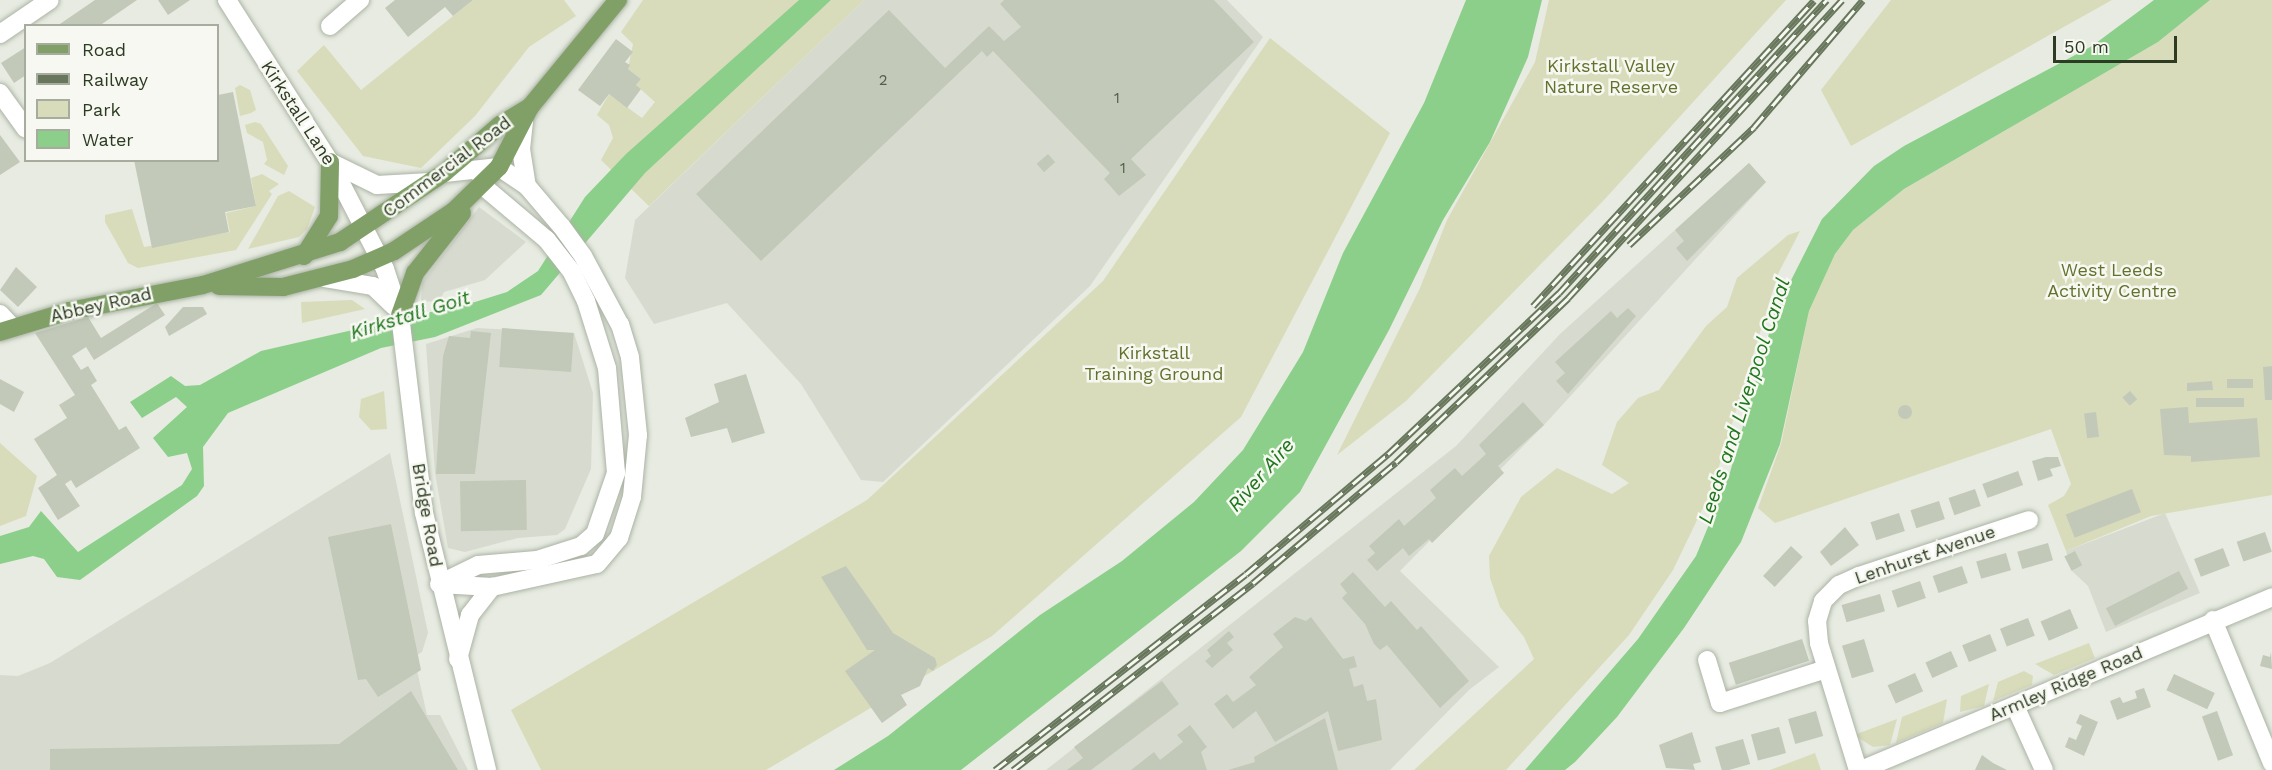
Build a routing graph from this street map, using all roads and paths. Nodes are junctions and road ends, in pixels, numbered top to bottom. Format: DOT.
graph roads {
  1 [pos="50,0"];
  2 [pos="227,0"];
  3 [pos="360,0"];
  4 [pos="618,0"];
  5 [pos="330,26"];
  6 [pos="0,34"];
  7 [pos="0,93"];
  8 [pos="527,114"];
  9 [pos="22,117"];
  10 [pos="500,125"];
  11 [pos="330,162"];
  12 [pos="480,165"];
  13 [pos="499,167"];
  14 [pos="439,177"];
  15 [pos="527,186"];
  16 [pos="481,193"];
  17 [pos="364,228"];
  18 [pos="385,256"];
  19 [pos="303,257"];
  20 [pos="325,278"];
  21 [pos="203,285"];
  22 [pos="400,315"];
  23 [pos="4,324"];
  24 [pos="612,490"];
  25 [pos="632,497"];
  26 [pos="2029,520"];
  27 [pos="439,584"];
  28 [pos="492,587"];
  29 [pos="2272,597"];
  30 [pos="2212,620"];
  31 [pos="458,659"];
  32 [pos="1707,660"];
  33 [pos="1826,669"];
  34 [pos="2016,706"];
  35 [pos="2272,764"];
  36 [pos="487,770"];
  37 [pos="1859,770"];
  38 [pos="2044,770"];
  1 -- 6 [label="street"];
  2 -- 11 [label="street, Kirkstall Lane"];
  3 -- 5 [label="street"];
  4 -- 8 [label="main road, Commercial Road"];
  7 -- 9 [label="street"];
  8 -- 10 [label="main road, Commercial Road"];
  8 -- 13 [label="main road, Commercial Road"];
  8 -- 15 [label="street"];
  10 -- 12 [label="street"];
  10 -- 14 [label="main road, Commercial Road"];
  11 -- 14 [label="street"];
  11 -- 17 [label="street, Kirkstall Lane"];
  11 -- 19 [label="main road"];
  12 -- 13 [label="street"];
  12 -- 14 [label="street"];
  12 -- 16 [label="street"];
  13 -- 15 [label="street"];
  13 -- 16 [label="main road, Commercial Road"];
  14 -- 17 [label="main road, Commercial Road"];
  15 -- 25 [label="street"];
  16 -- 18 [label="main road, Commercial Road"];
  16 -- 22 [label="main road"];
  16 -- 24 [label="street"];
  17 -- 18 [label="street, Kirkstall Lane"];
  17 -- 19 [label="main road, Abbey Road"];
  18 -- 20 [label="main road, Abbey Road"];
  18 -- 22 [label="street, Bridge Road"];
  19 -- 21 [label="main road, Abbey Road"];
  20 -- 21 [label="main road, Abbey Road"];
  20 -- 22 [label="street"];
  21 -- 23 [label="main road, Abbey Road"];
  22 -- 27 [label="street, Bridge Road"];
  24 -- 25 [label="street"];
  24 -- 27 [label="street"];
  25 -- 28 [label="street"];
  26 -- 33 [label="street, Lenhurst Avenue"];
  27 -- 28 [label="street"];
  27 -- 31 [label="street, Bridge Road"];
  28 -- 31 [label="street"];
  29 -- 30 [label="street, Armley Ridge Road"];
  30 -- 34 [label="street, Armley Ridge Road"];
  30 -- 35 [label="street"];
  31 -- 36 [label="street, Bridge Road"];
  32 -- 33 [label="street"];
  33 -- 37 [label="street, Lenhurst Avenue"];
  34 -- 37 [label="street, Armley Ridge Road"];
  34 -- 38 [label="street"];
}
